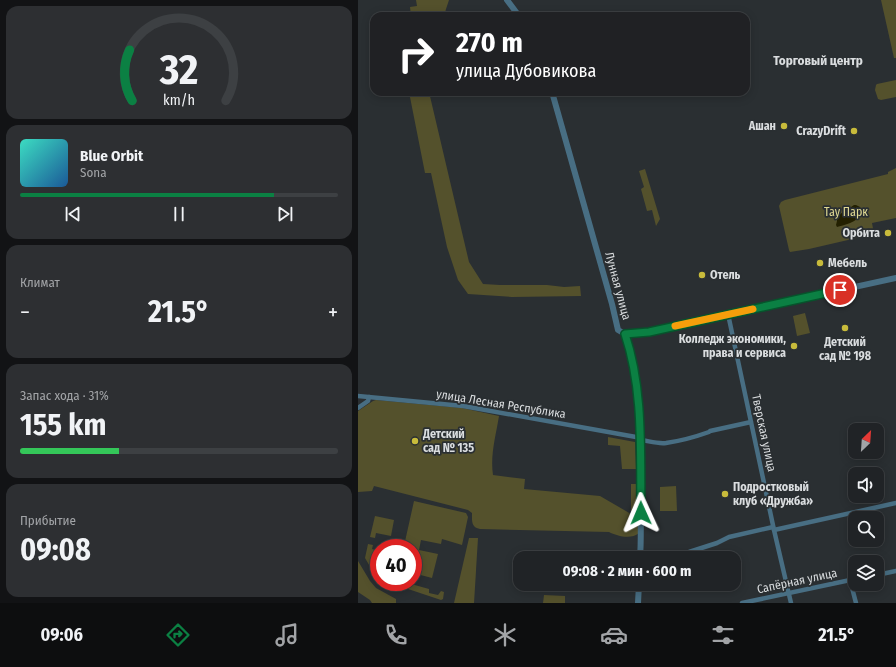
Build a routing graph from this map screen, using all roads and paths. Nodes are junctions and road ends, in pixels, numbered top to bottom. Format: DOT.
graph roads {
  1 [pos="507,0"];
  2 [pos="516,12"];
  3 [pos="553,96"];
  4 [pos="896,278"];
  5 [pos="728,314"];
  6 [pos="625,334"];
  7 [pos="358,396"];
  8 [pos="369,397"];
  9 [pos="358,408"];
  10 [pos="751,422"];
  11 [pos="641,439"];
  12 [pos="896,503"];
  13 [pos="774,528"];
  14 [pos="641,551"];
  15 [pos="692,551"];
  16 [pos="896,571"];
  17 [pos="884,574"];
  18 [pos="848,581"];
  19 [pos="639,591"];
  20 [pos="854,591"];
  21 [pos="789,593"];
  22 [pos="638,603"];
  23 [pos="742,603"];
  24 [pos="791,603"];
  25 [pos="856,603"];
  1 -- 2 [label="street"];
  3 -- 6 [label="street, Лунная улица"];
  4 -- 5 [label="street"];
  5 -- 6 [label="street"];
  5 -- 10 [label="street, Тверская улица"];
  6 -- 11 [label="street, Лунная улица"];
  7 -- 8 [label="street, улица Лесная Республика"];
  8 -- 9 [label="street"];
  8 -- 11 [label="street, улица Лесная Республика"];
  10 -- 11 [label="street, улица Лесная Республика"];
  10 -- 13 [label="street, Тверская улица"];
  11 -- 14 [label="street, Лунная улица"];
  12 -- 13 [label="street"];
  13 -- 15 [label="street"];
  13 -- 21 [label="street, Тверская улица"];
  16 -- 17 [label="street"];
  18 -- 21 [label="street, Сапёрная улица"];
  19 -- 22 [label="street"];
  20 -- 25 [label="street"];
  21 -- 23 [label="street, Сапёрная улица"];
  21 -- 24 [label="street, Тверская улица"];
}
